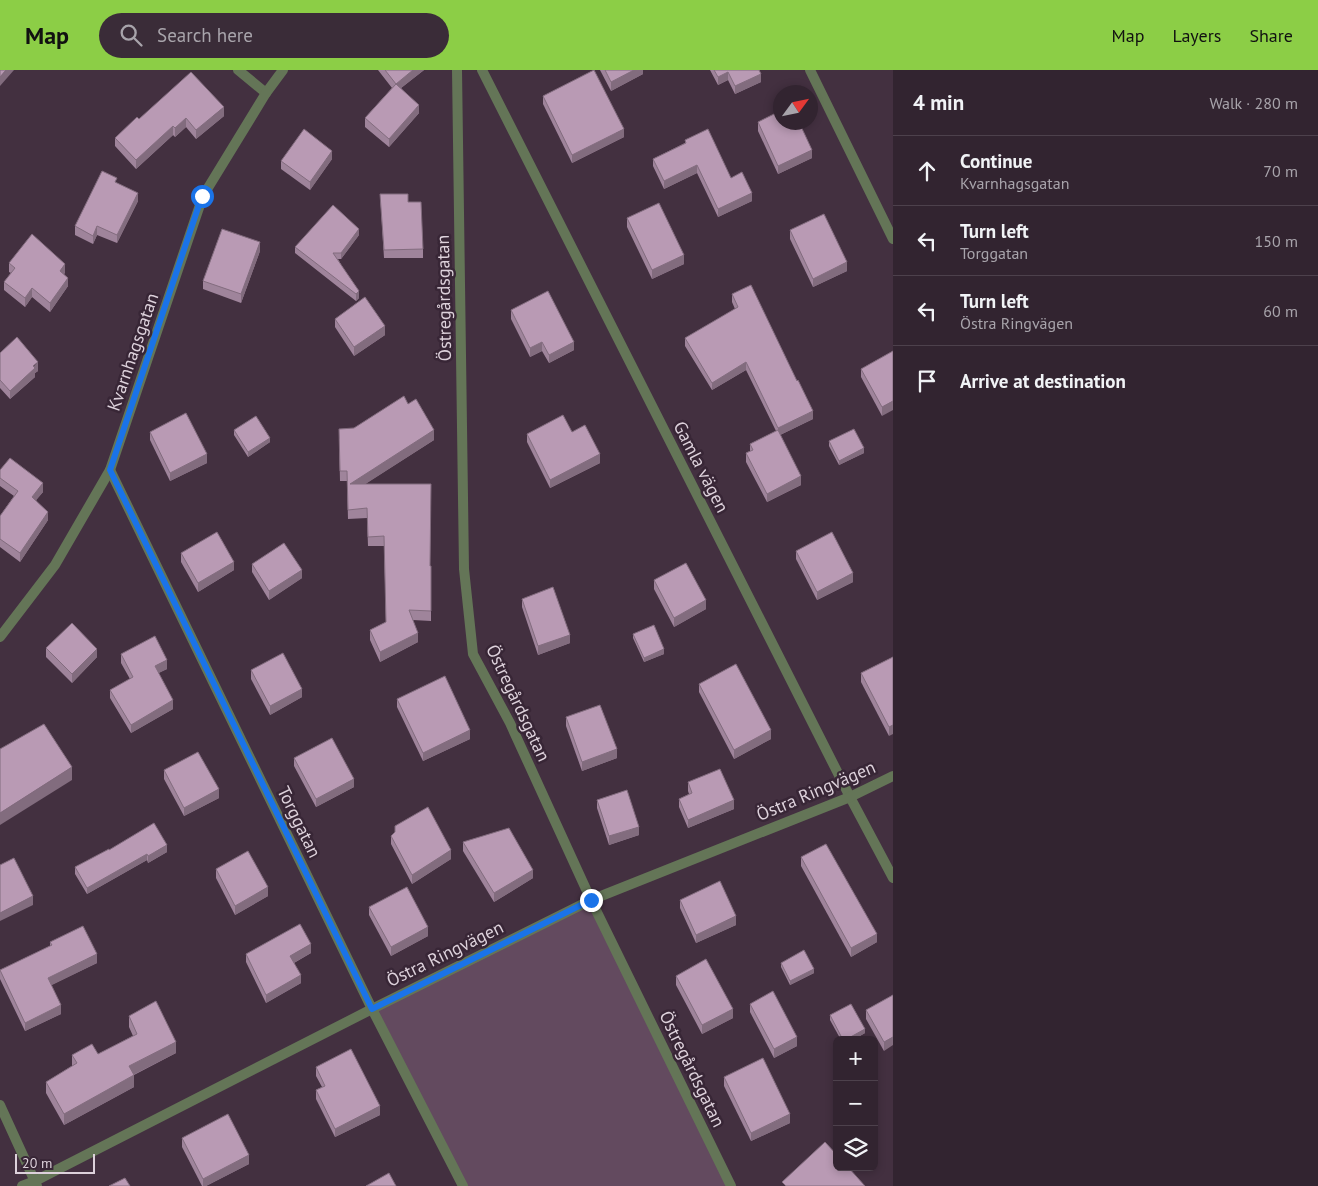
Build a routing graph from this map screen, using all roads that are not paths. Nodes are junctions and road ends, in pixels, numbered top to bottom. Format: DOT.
graph roads {
  1 [pos="238,70"];
  2 [pos="284,70"];
  3 [pos="458,70"];
  4 [pos="482,70"];
  5 [pos="810,70"];
  6 [pos="266,92"];
  7 [pos="893,239"];
  8 [pos="110,470"];
  9 [pos="0,637"];
  10 [pos="893,776"];
  11 [pos="850,796"];
  12 [pos="893,878"];
  13 [pos="591,900"];
  14 [pos="372,1009"];
  15 [pos="0,1105"];
  16 [pos="36,1184"];
  17 [pos="22,1186"];
  18 [pos="463,1186"];
  19 [pos="731,1186"];
  1 -- 6 [label="street"];
  2 -- 6 [label="street, Kvarnhagsgatan"];
  3 -- 13 [label="street, Östregårdsgatan"];
  4 -- 11 [label="street, Gamla vägen"];
  5 -- 7 [label="street"];
  6 -- 8 [label="street, Kvarnhagsgatan"];
  8 -- 9 [label="street, Kvarnhagsgatan"];
  8 -- 14 [label="street, Torggatan"];
  10 -- 11 [label="street, Östra Ringvägen"];
  11 -- 12 [label="street, Gamla vägen"];
  11 -- 13 [label="street, Östra Ringvägen"];
  13 -- 14 [label="street, Östra Ringvägen"];
  13 -- 19 [label="street, Östregårdsgatan"];
  14 -- 16 [label="street, Östra Ringvägen"];
  14 -- 18 [label="street, Torggatan"];
  15 -- 16 [label="street"];
  16 -- 17 [label="street, Östra Ringvägen"];
}
